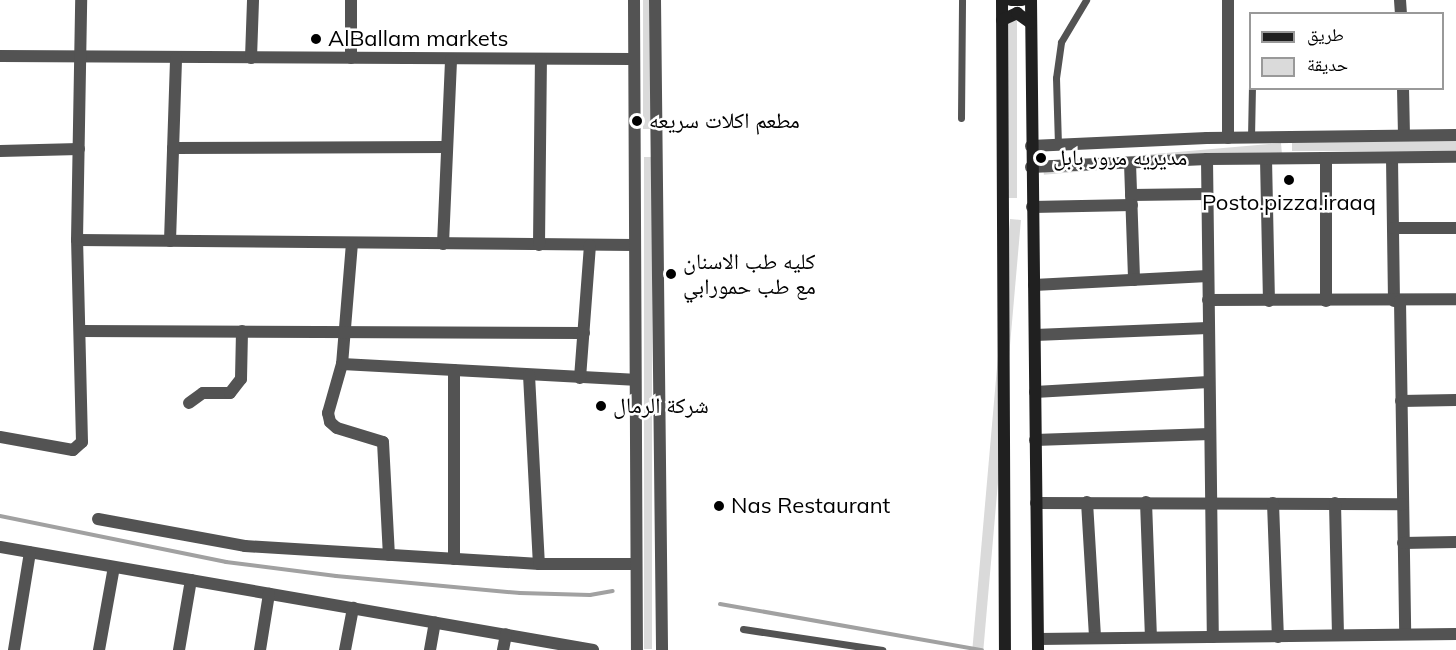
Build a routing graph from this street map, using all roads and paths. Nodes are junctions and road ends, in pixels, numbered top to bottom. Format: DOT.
graph roads {
  1 [pos="81,0"];
  2 [pos="253,0"];
  3 [pos="351,0"];
  4 [pos="634,0"];
  5 [pos="655,0"];
  6 [pos="962,0"];
  7 [pos="1002,0"];
  8 [pos="1011,0"];
  9 [pos="1022,0"];
  10 [pos="1030,0"];
  11 [pos="1086,0"];
  12 [pos="1228,0"];
  13 [pos="1002,20"];
  14 [pos="1030,23"];
  15 [pos="0,56"];
  16 [pos="80,56"];
  17 [pos="176,58"];
  18 [pos="251,58"];
  19 [pos="351,58"];
  20 [pos="634,58"];
  21 [pos="451,59"];
  22 [pos="541,59"];
  23 [pos="1252,90"];
  24 [pos="1403,90"];
  25 [pos="961,118"];
  26 [pos="634,130"];
  27 [pos="655,131"];
  28 [pos="1404,135"];
  29 [pos="1456,135"];
  30 [pos="1228,138"];
  31 [pos="1251,138"];
  32 [pos="1058,145"];
  33 [pos="1031,146"];
  34 [pos="447,147"];
  35 [pos="173,148"];
  36 [pos="79,149"];
  37 [pos="0,151"];
  38 [pos="634,154"];
  39 [pos="655,156"];
  40 [pos="1456,157"];
  41 [pos="1326,158"];
  42 [pos="1392,158"];
  43 [pos="1207,159"];
  44 [pos="1266,159"];
  45 [pos="1131,163"];
  46 [pos="1031,167"];
  47 [pos="1207,194"];
  48 [pos="1132,200"];
  49 [pos="1032,207"];
  50 [pos="1393,228"];
  51 [pos="1456,228"];
  52 [pos="77,240"];
  53 [pos="170,241"];
  54 [pos="352,243"];
  55 [pos="443,244"];
  56 [pos="634,244"];
  57 [pos="539,245"];
  58 [pos="590,245"];
  59 [pos="1208,276"];
  60 [pos="1134,280"];
  61 [pos="1034,285"];
  62 [pos="1456,299"];
  63 [pos="1208,300"];
  64 [pos="1269,301"];
  65 [pos="1326,301"];
  66 [pos="1397,301"];
  67 [pos="1208,328"];
  68 [pos="80,331"];
  69 [pos="242,331"];
  70 [pos="346,332"];
  71 [pos="584,333"];
  72 [pos="1035,335"];
  73 [pos="342,364"];
  74 [pos="454,370"];
  75 [pos="529,375"];
  76 [pos="580,378"];
  77 [pos="634,380"];
  78 [pos="1209,382"];
  79 [pos="1035,393"];
  80 [pos="1401,400"];
  81 [pos="1456,400"];
  82 [pos="189,403"];
  83 [pos="1210,434"];
  84 [pos="0,437"];
  85 [pos="1035,440"];
  86 [pos="1088,502"];
  87 [pos="1146,502"];
  88 [pos="1210,502"];
  89 [pos="1036,503"];
  90 [pos="1273,503"];
  91 [pos="1335,503"];
  92 [pos="1403,504"];
  93 [pos="98,519"];
  94 [pos="1456,542"];
  95 [pos="1403,543"];
  96 [pos="0,547"];
  97 [pos="30,552"];
  98 [pos="389,555"];
  99 [pos="454,559"];
  100 [pos="539,564"];
  101 [pos="635,564"];
  102 [pos="114,567"];
  103 [pos="191,580"];
  104 [pos="269,594"];
  105 [pos="353,608"];
  106 [pos="435,622"];
  107 [pos="743,629"];
  108 [pos="506,634"];
  109 [pos="1405,634"];
  110 [pos="1456,634"];
  111 [pos="1338,635"];
  112 [pos="1151,637"];
  113 [pos="1213,637"];
  114 [pos="1278,637"];
  115 [pos="1095,638"];
  116 [pos="1038,644"];
  117 [pos="639,648"];
  118 [pos="579,649"];
  119 [pos="660,649"];
  120 [pos="14,650"];
  121 [pos="99,650"];
  122 [pos="179,650"];
  123 [pos="260,650"];
  124 [pos="345,650"];
  125 [pos="430,650"];
  126 [pos="503,650"];
  127 [pos="593,650"];
  128 [pos="882,650"];
  129 [pos="1005,650"];
  1 -- 16 [label="street"];
  2 -- 18 [label="street"];
  3 -- 19 [label="street"];
  4 -- 20 [label="street"];
  5 -- 27 [label="street"];
  6 -- 25 [label="lane"];
  7 -- 13 [label="main road"];
  8 -- 9 [label="main road"];
  10 -- 14 [label="main road"];
  11 -- 32 [label="lane"];
  12 -- 30 [label="street"];
  13 -- 14 [label="main road"];
  13 -- 129 [label="main road"];
  14 -- 33 [label="main road"];
  15 -- 16 [label="street"];
  16 -- 17 [label="street"];
  16 -- 36 [label="street"];
  17 -- 18 [label="street"];
  17 -- 35 [label="street"];
  18 -- 19 [label="street"];
  19 -- 21 [label="street"];
  20 -- 22 [label="street"];
  20 -- 26 [label="street"];
  21 -- 22 [label="street"];
  21 -- 34 [label="street"];
  22 -- 57 [label="street"];
  23 -- 31 [label="lane"];
  24 -- 28 [label="street"];
  26 -- 27 [label="street"];
  26 -- 38 [label="street"];
  27 -- 39 [label="street"];
  28 -- 29 [label="street"];
  28 -- 31 [label="street"];
  30 -- 31 [label="street"];
  30 -- 32 [label="street"];
  32 -- 33 [label="street"];
  33 -- 46 [label="main road"];
  34 -- 35 [label="street"];
  34 -- 55 [label="street"];
  35 -- 53 [label="street"];
  36 -- 37 [label="street"];
  36 -- 52 [label="street"];
  38 -- 39 [label="street"];
  38 -- 56 [label="street"];
  39 -- 119 [label="street"];
  40 -- 42 [label="street"];
  41 -- 42 [label="street"];
  41 -- 44 [label="street"];
  41 -- 65 [label="street"];
  42 -- 50 [label="street"];
  43 -- 44 [label="street"];
  43 -- 45 [label="street"];
  43 -- 47 [label="street"];
  44 -- 64 [label="street"];
  45 -- 46 [label="street"];
  45 -- 48 [label="street"];
  46 -- 49 [label="main road"];
  47 -- 48 [label="street"];
  47 -- 59 [label="street"];
  48 -- 49 [label="street"];
  48 -- 60 [label="street"];
  49 -- 61 [label="main road"];
  50 -- 51 [label="street"];
  50 -- 66 [label="street"];
  52 -- 53 [label="street"];
  52 -- 68 [label="street"];
  53 -- 54 [label="street"];
  54 -- 55 [label="street"];
  54 -- 70 [label="street"];
  55 -- 57 [label="street"];
  56 -- 58 [label="street"];
  56 -- 77 [label="street"];
  57 -- 58 [label="street"];
  58 -- 71 [label="street"];
  59 -- 60 [label="street"];
  59 -- 63 [label="street"];
  60 -- 61 [label="street"];
  61 -- 72 [label="main road"];
  62 -- 66 [label="street"];
  63 -- 64 [label="street"];
  63 -- 67 [label="street"];
  64 -- 65 [label="street"];
  65 -- 66 [label="street"];
  66 -- 80 [label="street"];
  67 -- 72 [label="street"];
  67 -- 78 [label="street"];
  68 -- 69 [label="street"];
  68 -- 84 [label="street"];
  69 -- 70 [label="street"];
  69 -- 82 [label="street"];
  70 -- 71 [label="street"];
  70 -- 73 [label="street"];
  71 -- 76 [label="street"];
  72 -- 79 [label="main road"];
  73 -- 74 [label="street"];
  73 -- 98 [label="street"];
  74 -- 75 [label="street"];
  74 -- 99 [label="street"];
  75 -- 76 [label="street"];
  75 -- 100 [label="street"];
  76 -- 77 [label="street"];
  77 -- 101 [label="street"];
  78 -- 79 [label="street"];
  78 -- 83 [label="street"];
  79 -- 85 [label="main road"];
  80 -- 81 [label="street"];
  80 -- 92 [label="street"];
  83 -- 85 [label="street"];
  83 -- 88 [label="street"];
  85 -- 89 [label="main road"];
  86 -- 87 [label="street"];
  86 -- 89 [label="street"];
  86 -- 115 [label="street"];
  87 -- 88 [label="street"];
  87 -- 112 [label="street"];
  88 -- 90 [label="street"];
  88 -- 113 [label="street"];
  89 -- 116 [label="main road"];
  90 -- 91 [label="street"];
  90 -- 114 [label="street"];
  91 -- 92 [label="street"];
  91 -- 111 [label="street"];
  92 -- 95 [label="street"];
  93 -- 98 [label="street"];
  94 -- 95 [label="street"];
  95 -- 109 [label="street"];
  96 -- 97 [label="street"];
  97 -- 102 [label="street"];
  97 -- 120 [label="street"];
  98 -- 99 [label="street"];
  99 -- 100 [label="street"];
  100 -- 101 [label="street"];
  101 -- 117 [label="street"];
  102 -- 103 [label="street"];
  102 -- 121 [label="street"];
  103 -- 104 [label="street"];
  103 -- 122 [label="street"];
  104 -- 105 [label="street"];
  104 -- 123 [label="street"];
  105 -- 106 [label="street"];
  105 -- 124 [label="street"];
  106 -- 108 [label="street"];
  106 -- 125 [label="street"];
  107 -- 128 [label="lane"];
  108 -- 118 [label="street"];
  108 -- 126 [label="street"];
  109 -- 110 [label="street"];
  109 -- 111 [label="street"];
  111 -- 114 [label="street"];
  112 -- 113 [label="street"];
  112 -- 115 [label="street"];
  113 -- 114 [label="street"];
  115 -- 116 [label="street"];
  118 -- 127 [label="street"];
}
